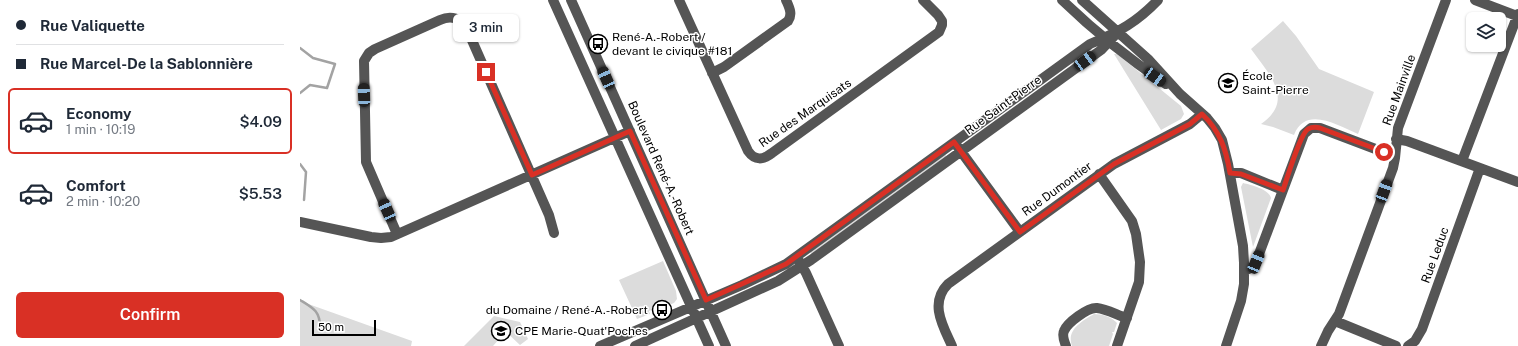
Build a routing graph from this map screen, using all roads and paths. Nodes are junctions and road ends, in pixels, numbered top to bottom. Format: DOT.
graph roads {
  1 [pos="553,0"];
  2 [pos="571,0"];
  3 [pos="679,0"];
  4 [pos="786,0"];
  5 [pos="923,0"];
  6 [pos="1062,0"];
  7 [pos="1082,0"];
  8 [pos="1158,0"];
  9 [pos="1446,0"];
  10 [pos="1475,0"];
  11 [pos="1518,15"];
  12 [pos="1118,32"];
  13 [pos="1107,40"];
  14 [pos="712,72"];
  15 [pos="1180,94"];
  16 [pos="1202,114"];
  17 [pos="630,131"];
  18 [pos="615,137"];
  19 [pos="1396,139"];
  20 [pos="954,142"];
  21 [pos="961,152"];
  22 [pos="1396,155"];
  23 [pos="1462,161"];
  24 [pos="1480,168"];
  25 [pos="1230,173"];
  26 [pos="1099,174"];
  27 [pos="532,175"];
  28 [pos="1518,182"];
  29 [pos="1283,190"];
  30 [pos="300,222"];
  31 [pos="1020,232"];
  32 [pos="554,233"];
  33 [pos="397,234"];
  34 [pos="796,257"];
  35 [pos="802,266"];
  36 [pos="1244,271"];
  37 [pos="706,300"];
  38 [pos="691,305"];
  39 [pos="710,311"];
  40 [pos="697,318"];
  41 [pos="1126,318"];
  42 [pos="1335,321"];
  43 [pos="600,346"];
  44 [pos="635,346"];
  45 [pos="709,346"];
  46 [pos="726,346"];
  47 [pos="839,346"];
  48 [pos="952,346"];
  49 [pos="1066,346"];
  50 [pos="1116,346"];
  51 [pos="1226,346"];
  52 [pos="1322,346"];
  53 [pos="1396,346"];
  54 [pos="1408,346"];
  1 -- 18 [label="street"];
  2 -- 17 [label="street, Boulevard René-A.-Robert"];
  3 -- 14 [label="street, Rue des Marquisats"];
  4 -- 14 [label="street"];
  5 -- 14 [label="street, Rue des Marquisats"];
  6 -- 13 [label="street"];
  7 -- 12 [label="street"];
  8 -- 12 [label="street, Rue Saint-Pierre"];
  9 -- 19 [label="street, Rue Mainville"];
  10 -- 11 [label="street"];
  11 -- 23 [label="street"];
  12 -- 13 [label="street, Rue Saint-Pierre"];
  12 -- 15 [label="street"];
  13 -- 15 [label="street"];
  13 -- 20 [label="street, Rue Saint-Pierre"];
  13 -- 21 [label="street, Rue Saint-Pierre"];
  15 -- 16 [label="street"];
  16 -- 25 [label="street"];
  16 -- 26 [label="street, Rue Dumontier"];
  17 -- 18 [label="street"];
  17 -- 37 [label="street, Boulevard René-A.-Robert"];
  18 -- 27 [label="street"];
  18 -- 38 [label="street"];
  19 -- 22 [label="street, Rue Mainville"];
  19 -- 23 [label="street"];
  20 -- 21 [label="street"];
  20 -- 34 [label="street, Rue Saint-Pierre"];
  21 -- 31 [label="street"];
  21 -- 35 [label="street, Rue Saint-Pierre"];
  22 -- 29 [label="street"];
  22 -- 42 [label="street, Rue Mainville"];
  23 -- 24 [label="street"];
  24 -- 28 [label="street"];
  24 -- 54 [label="street, Rue Leduc"];
  25 -- 29 [label="street"];
  25 -- 36 [label="street"];
  26 -- 31 [label="street, Rue Dumontier"];
  26 -- 41 [label="street"];
  27 -- 32 [label="street"];
  27 -- 33 [label="street"];
  27 -- 33 [label="street"];
  29 -- 36 [label="street"];
  30 -- 33 [label="street"];
  31 -- 48 [label="street, Rue Dumontier"];
  34 -- 35 [label="street"];
  34 -- 37 [label="street, Rue Saint-Pierre"];
  35 -- 39 [label="street, Rue Saint-Pierre"];
  35 -- 47 [label="street"];
  36 -- 51 [label="street"];
  37 -- 38 [label="street, Rue Saint-Pierre"];
  37 -- 39 [label="street, Boulevard René-A.-Robert"];
  38 -- 40 [label="street"];
  38 -- 43 [label="street, Rue Saint-Pierre"];
  39 -- 40 [label="street, Rue Saint-Pierre"];
  39 -- 46 [label="street, Boulevard René-A.-Robert"];
  40 -- 44 [label="street, Rue Saint-Pierre"];
  40 -- 45 [label="street"];
  41 -- 49 [label="street"];
  41 -- 50 [label="street"];
  42 -- 52 [label="street, Rue Mainville"];
  42 -- 53 [label="street"];
}
